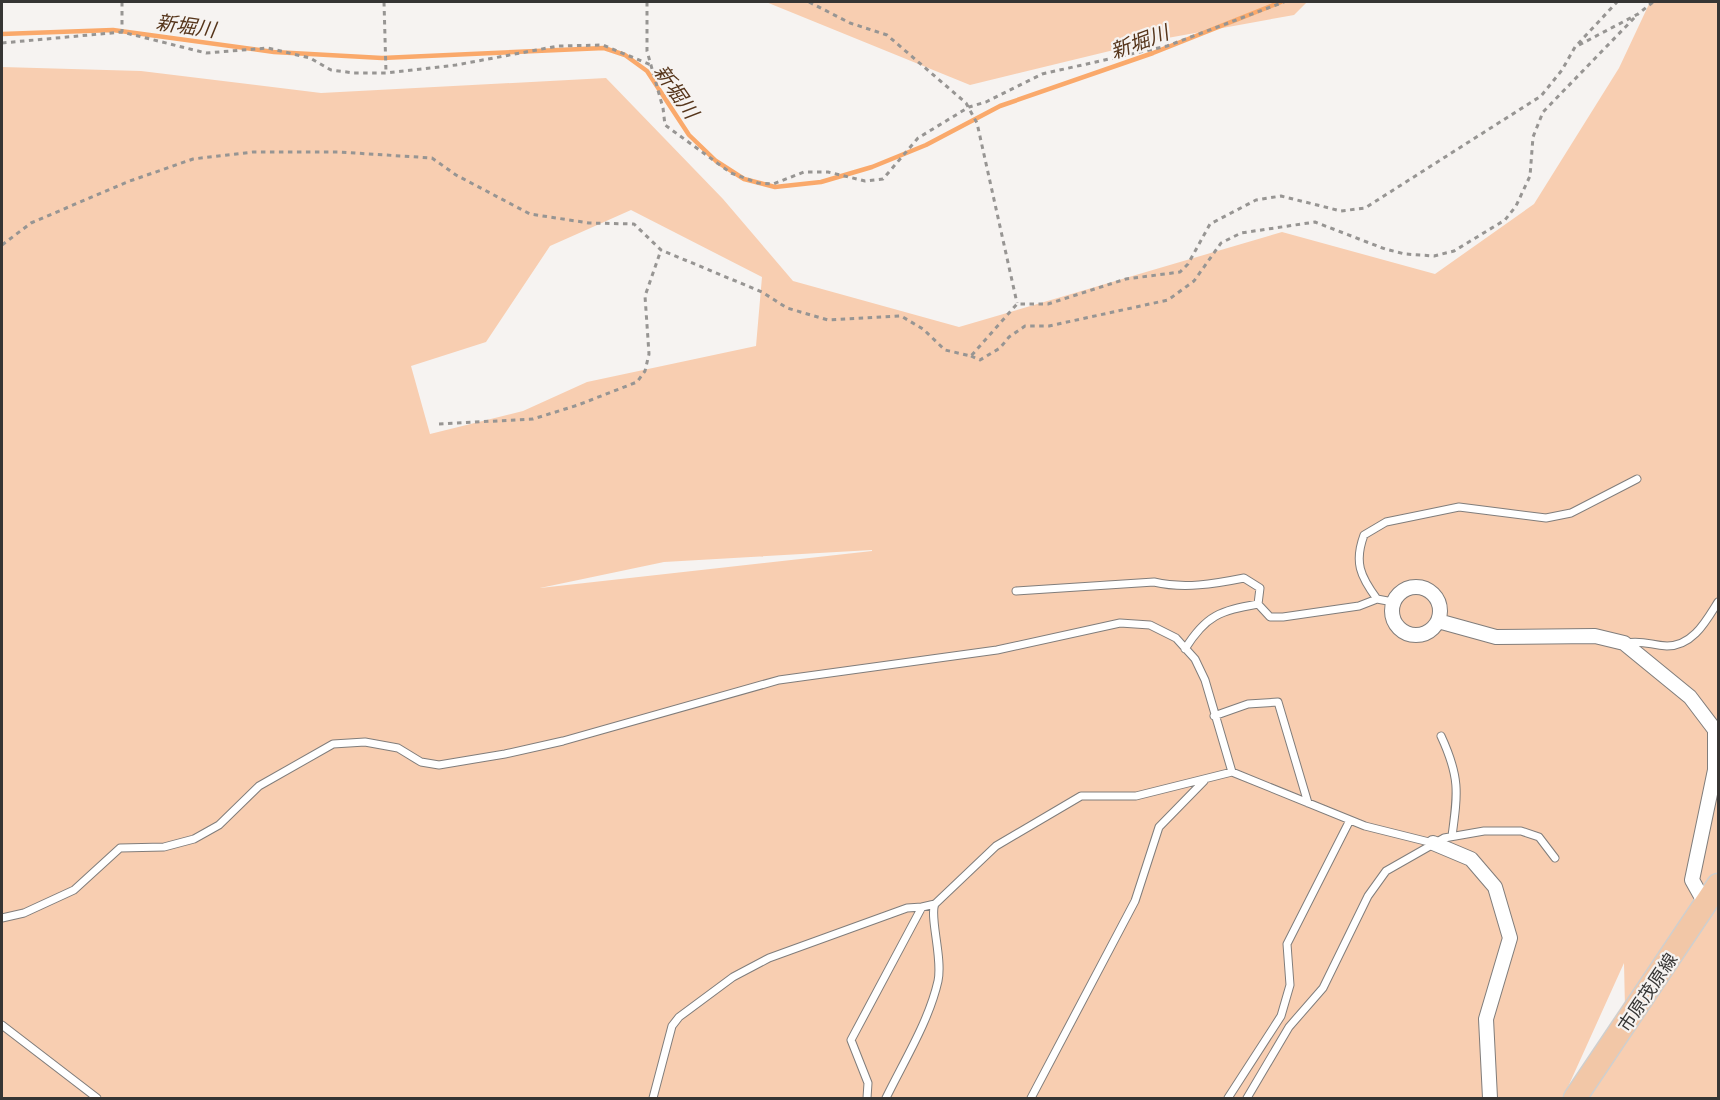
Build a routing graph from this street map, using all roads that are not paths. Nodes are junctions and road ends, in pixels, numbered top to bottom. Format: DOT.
graph roads {
  1 [pos="1637,479"];
  2 [pos="1016,591"];
  3 [pos="1377,599"];
  4 [pos="1393,602"];
  5 [pos="1719,602"];
  6 [pos="1258,604"];
  7 [pos="1438,621"];
  8 [pos="1624,643"];
  9 [pos="1185,649"];
  10 [pos="1214,716"];
  11 [pos="1441,736"];
  12 [pos="1232,772"];
  13 [pos="1206,779"];
  14 [pos="1308,802"];
  15 [pos="1350,820"];
  16 [pos="1452,836"];
  17 [pos="1433,843"];
  18 [pos="1555,858"];
  19 [pos="1719,885"];
  20 [pos="935,904"];
  21 [pos="1706,905"];
  22 [pos="922,907"];
  23 [pos="2,918"];
  24 [pos="2,1025"];
  25 [pos="97,1098"];
  26 [pos="652,1098"];
  27 [pos="867,1098"];
  28 [pos="886,1098"];
  29 [pos="1031,1098"];
  30 [pos="1228,1098"];
  31 [pos="1247,1098"];
  32 [pos="1490,1098"];
  33 [pos="1575,1098"];
  1 -- 3 [label="lane"];
  2 -- 6 [label="lane"];
  3 -- 4 [label="lane"];
  3 -- 6 [label="lane"];
  4 -- 7 [label="street"];
  4 -- 7 [label="street"];
  5 -- 8 [label="lane"];
  6 -- 9 [label="lane"];
  7 -- 8 [label="street"];
  8 -- 21 [label="street"];
  9 -- 10 [label="lane"];
  9 -- 23 [label="lane"];
  10 -- 12 [label="lane"];
  10 -- 14 [label="lane"];
  11 -- 16 [label="lane"];
  12 -- 13 [label="lane"];
  12 -- 14 [label="lane"];
  13 -- 20 [label="lane"];
  13 -- 29 [label="lane"];
  14 -- 15 [label="lane"];
  15 -- 17 [label="lane"];
  15 -- 30 [label="lane"];
  16 -- 17 [label="lane"];
  16 -- 18 [label="lane"];
  17 -- 31 [label="lane"];
  17 -- 32 [label="street"];
  19 -- 21 [label="main road, 市原茂原線"];
  20 -- 22 [label="lane"];
  20 -- 28 [label="lane"];
  21 -- 33 [label="main road, 市原茂原線"];
  22 -- 26 [label="lane"];
  22 -- 27 [label="lane"];
  24 -- 25 [label="lane"];
}
